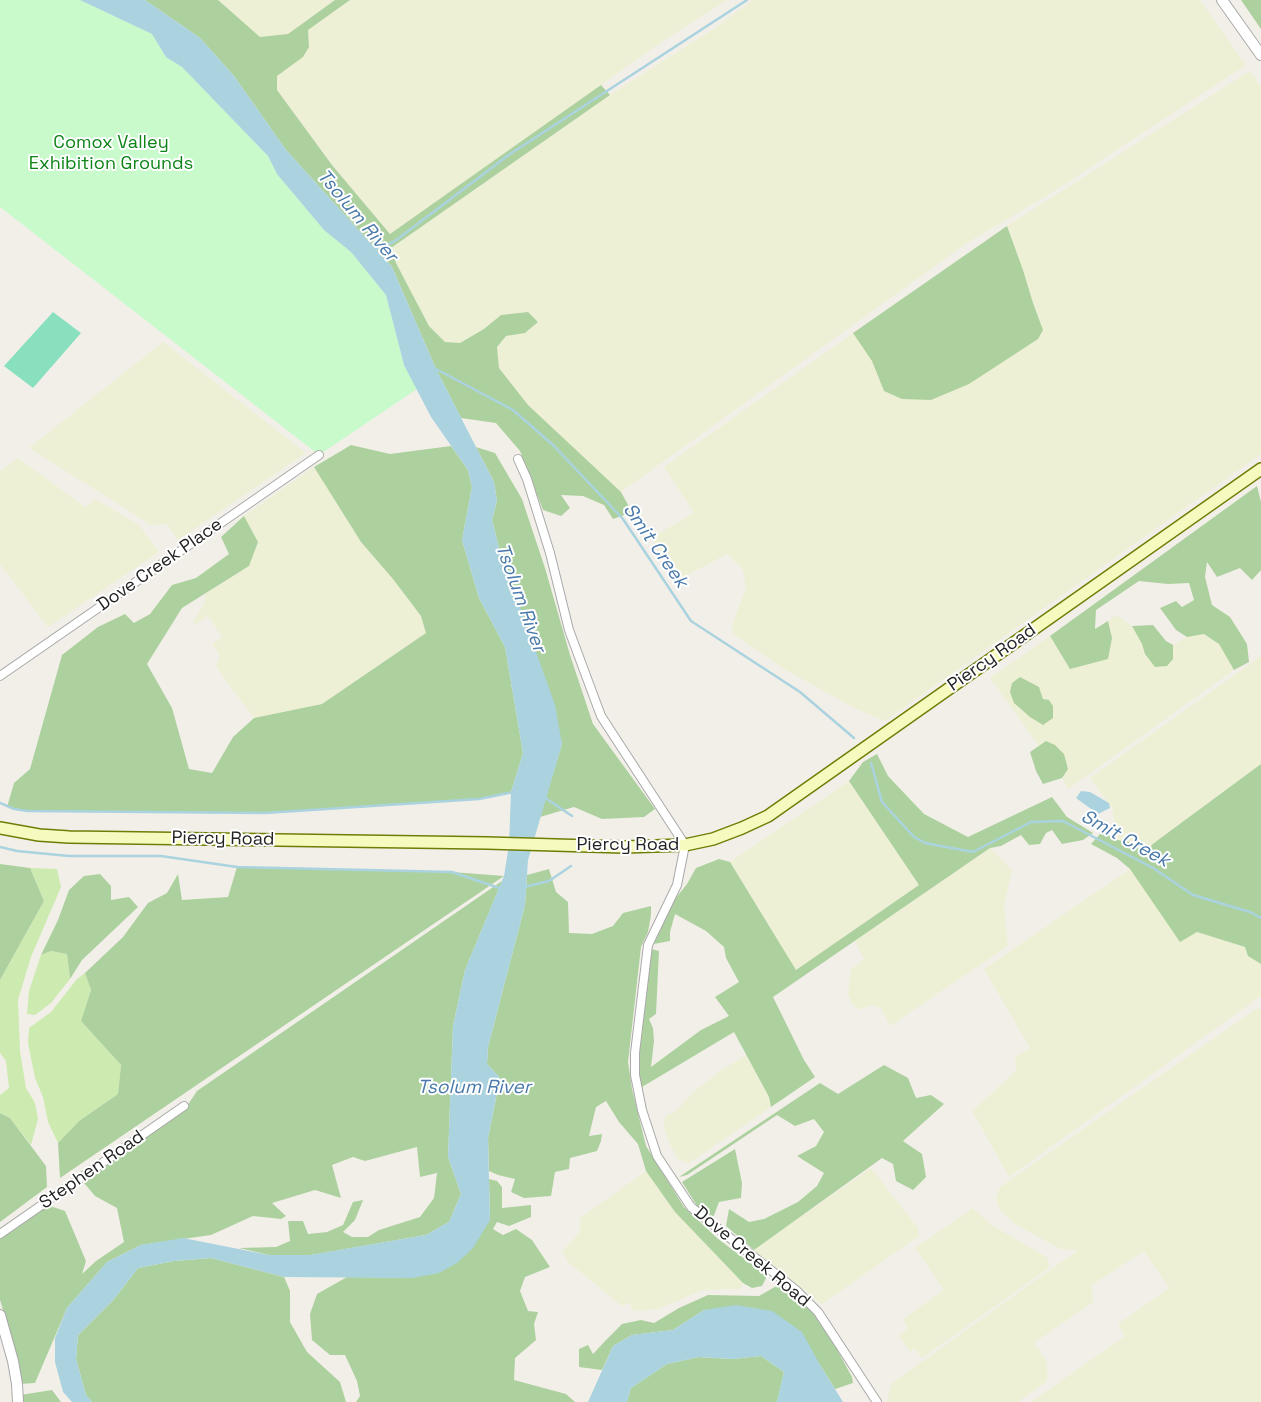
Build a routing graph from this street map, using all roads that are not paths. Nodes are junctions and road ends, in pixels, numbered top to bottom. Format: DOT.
graph roads {
  1 [pos="1222,0"];
  2 [pos="1261,55"];
  3 [pos="319,455"];
  4 [pos="518,459"];
  5 [pos="1261,469"];
  6 [pos="0,676"];
  7 [pos="0,828"];
  8 [pos="685,845"];
  9 [pos="184,1106"];
  10 [pos="0,1234"];
  11 [pos="0,1315"];
  12 [pos="18,1402"];
  13 [pos="877,1402"];
  1 -- 2 [label="street"];
  3 -- 6 [label="street, Dove Creek Place"];
  4 -- 8 [label="street"];
  5 -- 8 [label="main road, Piercy Road"];
  7 -- 8 [label="main road, Piercy Road"];
  8 -- 13 [label="street, Dove Creek Road"];
  9 -- 10 [label="street, Stephen Road"];
  11 -- 12 [label="street"];
}
